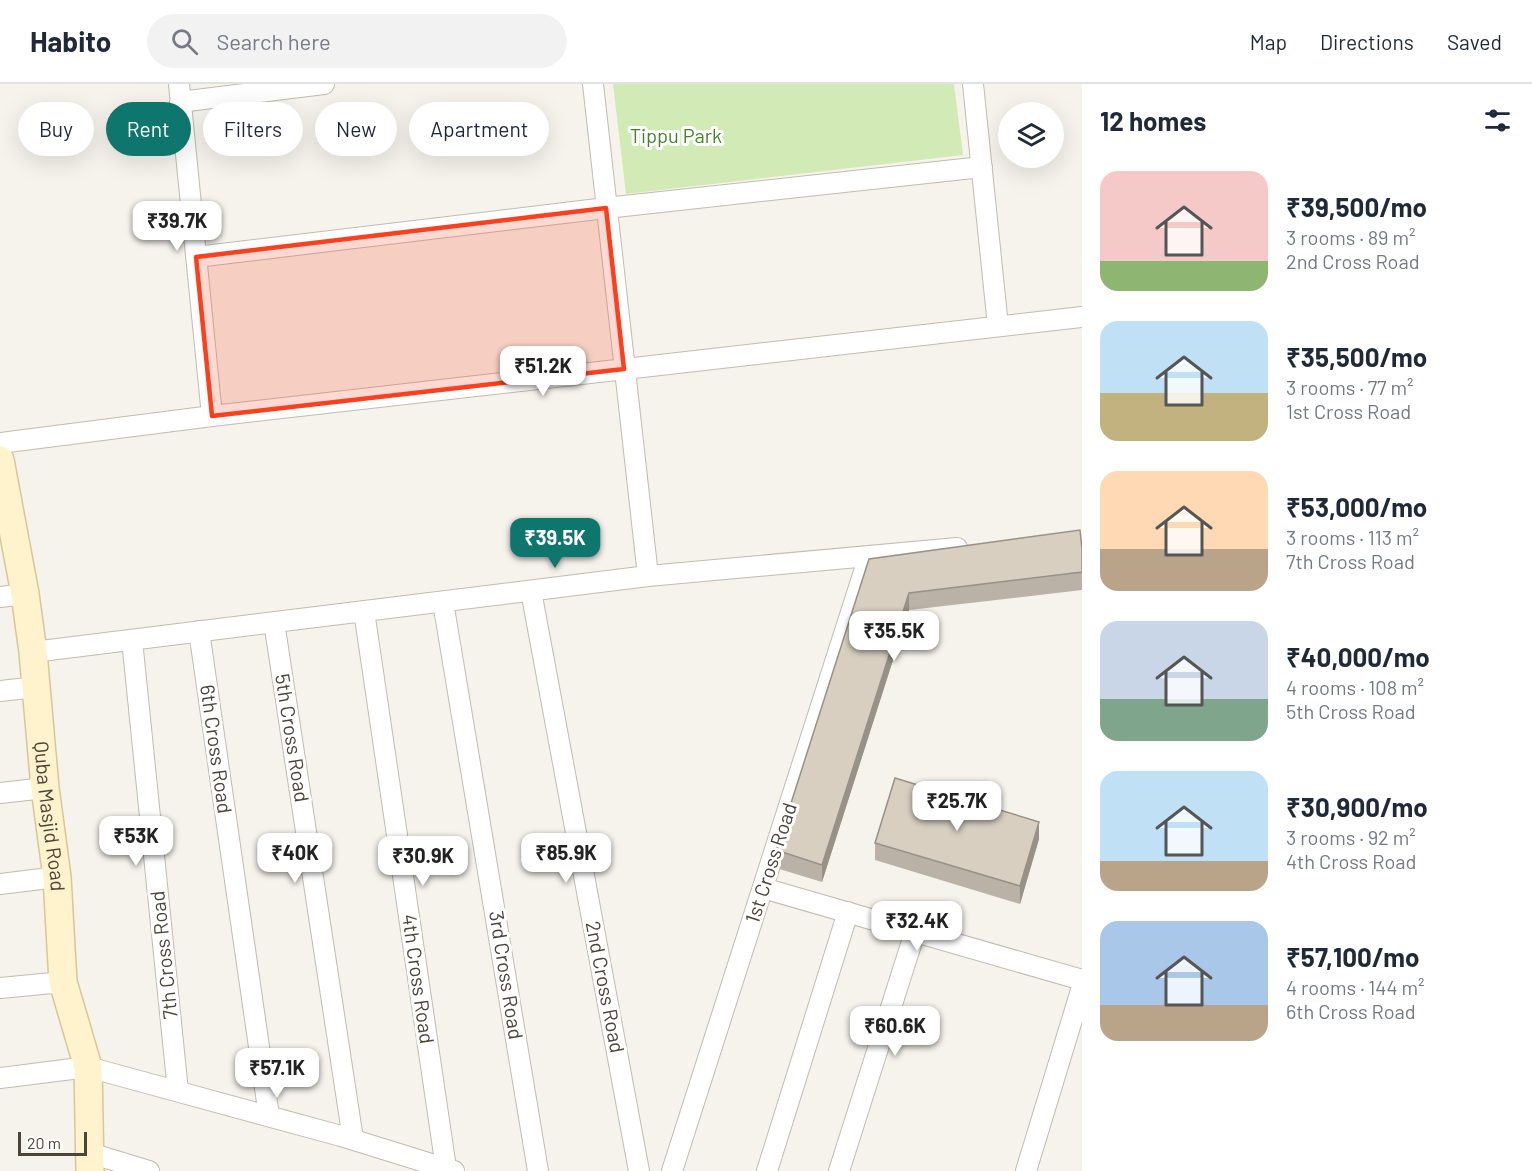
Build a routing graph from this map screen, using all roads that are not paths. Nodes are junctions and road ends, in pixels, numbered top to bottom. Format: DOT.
graph roads {
  1 [pos="324,84"];
  2 [pos="593,84"];
  3 [pos="973,84"];
  4 [pos="180,93"];
  5 [pos="982,167"];
  6 [pos="606,208"];
  7 [pos="196,257"];
  8 [pos="1082,316"];
  9 [pos="998,326"];
  10 [pos="624,369"];
  11 [pos="212,416"];
  12 [pos="0,443"];
  13 [pos="0,460"];
  14 [pos="976,546"];
  15 [pos="869,556"];
  16 [pos="648,576"];
  17 [pos="531,591"];
  18 [pos="13,595"];
  19 [pos="443,602"];
  20 [pos="364,611"];
  21 [pos="274,622"];
  22 [pos="199,631"];
  23 [pos="132,640"];
  24 [pos="33,652"];
  25 [pos="36,687"];
  26 [pos="0,692"];
  27 [pos="45,788"];
  28 [pos="0,793"];
  29 [pos="57,877"];
  30 [pos="0,884"];
  31 [pos="763,888"];
  32 [pos="848,912"];
  33 [pos="915,932"];
  34 [pos="1082,980"];
  35 [pos="63,982"];
  36 [pos="1082,987"];
  37 [pos="0,988"];
  38 [pos="88,1067"];
  39 [pos="0,1078"];
  40 [pos="178,1091"];
  41 [pos="269,1116"];
  42 [pos="353,1139"];
  43 [pos="90,1162"];
  44 [pos="450,1170"];
  45 [pos="149,1171"];
  46 [pos="538,1171"];
  47 [pos="639,1171"];
  48 [pos="672,1171"];
  49 [pos="766,1171"];
  50 [pos="839,1171"];
  51 [pos="1026,1171"];
  1 -- 4 [label="street"];
  2 -- 6 [label="street"];
  3 -- 5 [label="street"];
  4 -- 7 [label="street"];
  5 -- 6 [label="street"];
  5 -- 9 [label="street"];
  6 -- 7 [label="street"];
  6 -- 10 [label="street"];
  7 -- 11 [label="street"];
  8 -- 9 [label="street"];
  9 -- 10 [label="street"];
  10 -- 11 [label="street"];
  10 -- 16 [label="street"];
  11 -- 12 [label="street"];
  13 -- 18 [label="street, Quba Masjid Road"];
  14 -- 15 [label="street"];
  15 -- 16 [label="street"];
  15 -- 31 [label="street, 1st Cross Road"];
  16 -- 17 [label="street"];
  17 -- 19 [label="street"];
  17 -- 47 [label="street, 2nd Cross Road"];
  18 -- 24 [label="street, Quba Masjid Road"];
  19 -- 20 [label="street"];
  19 -- 46 [label="street, 3rd Cross Road"];
  20 -- 21 [label="street"];
  20 -- 44 [label="street, 4th Cross Road"];
  21 -- 22 [label="street"];
  21 -- 42 [label="street, 5th Cross Road"];
  22 -- 23 [label="street"];
  22 -- 41 [label="street, 6th Cross Road"];
  23 -- 24 [label="street"];
  23 -- 40 [label="street, 7th Cross Road"];
  24 -- 25 [label="street, Quba Masjid Road"];
  25 -- 26 [label="street"];
  25 -- 27 [label="street, Quba Masjid Road"];
  27 -- 28 [label="street"];
  27 -- 29 [label="street, Quba Masjid Road"];
  29 -- 30 [label="street"];
  29 -- 35 [label="street, Quba Masjid Road"];
  31 -- 32 [label="street"];
  31 -- 48 [label="street, 1st Cross Road"];
  32 -- 33 [label="street"];
  32 -- 49 [label="street"];
  33 -- 34 [label="street"];
  33 -- 50 [label="street"];
  35 -- 37 [label="street"];
  35 -- 38 [label="street, Quba Masjid Road"];
  36 -- 51 [label="street"];
  38 -- 39 [label="street"];
  38 -- 40 [label="street"];
  38 -- 43 [label="street, Quba Masjid Road"];
  40 -- 41 [label="street"];
  41 -- 42 [label="street"];
  42 -- 44 [label="street"];
  43 -- 45 [label="street"];
}
